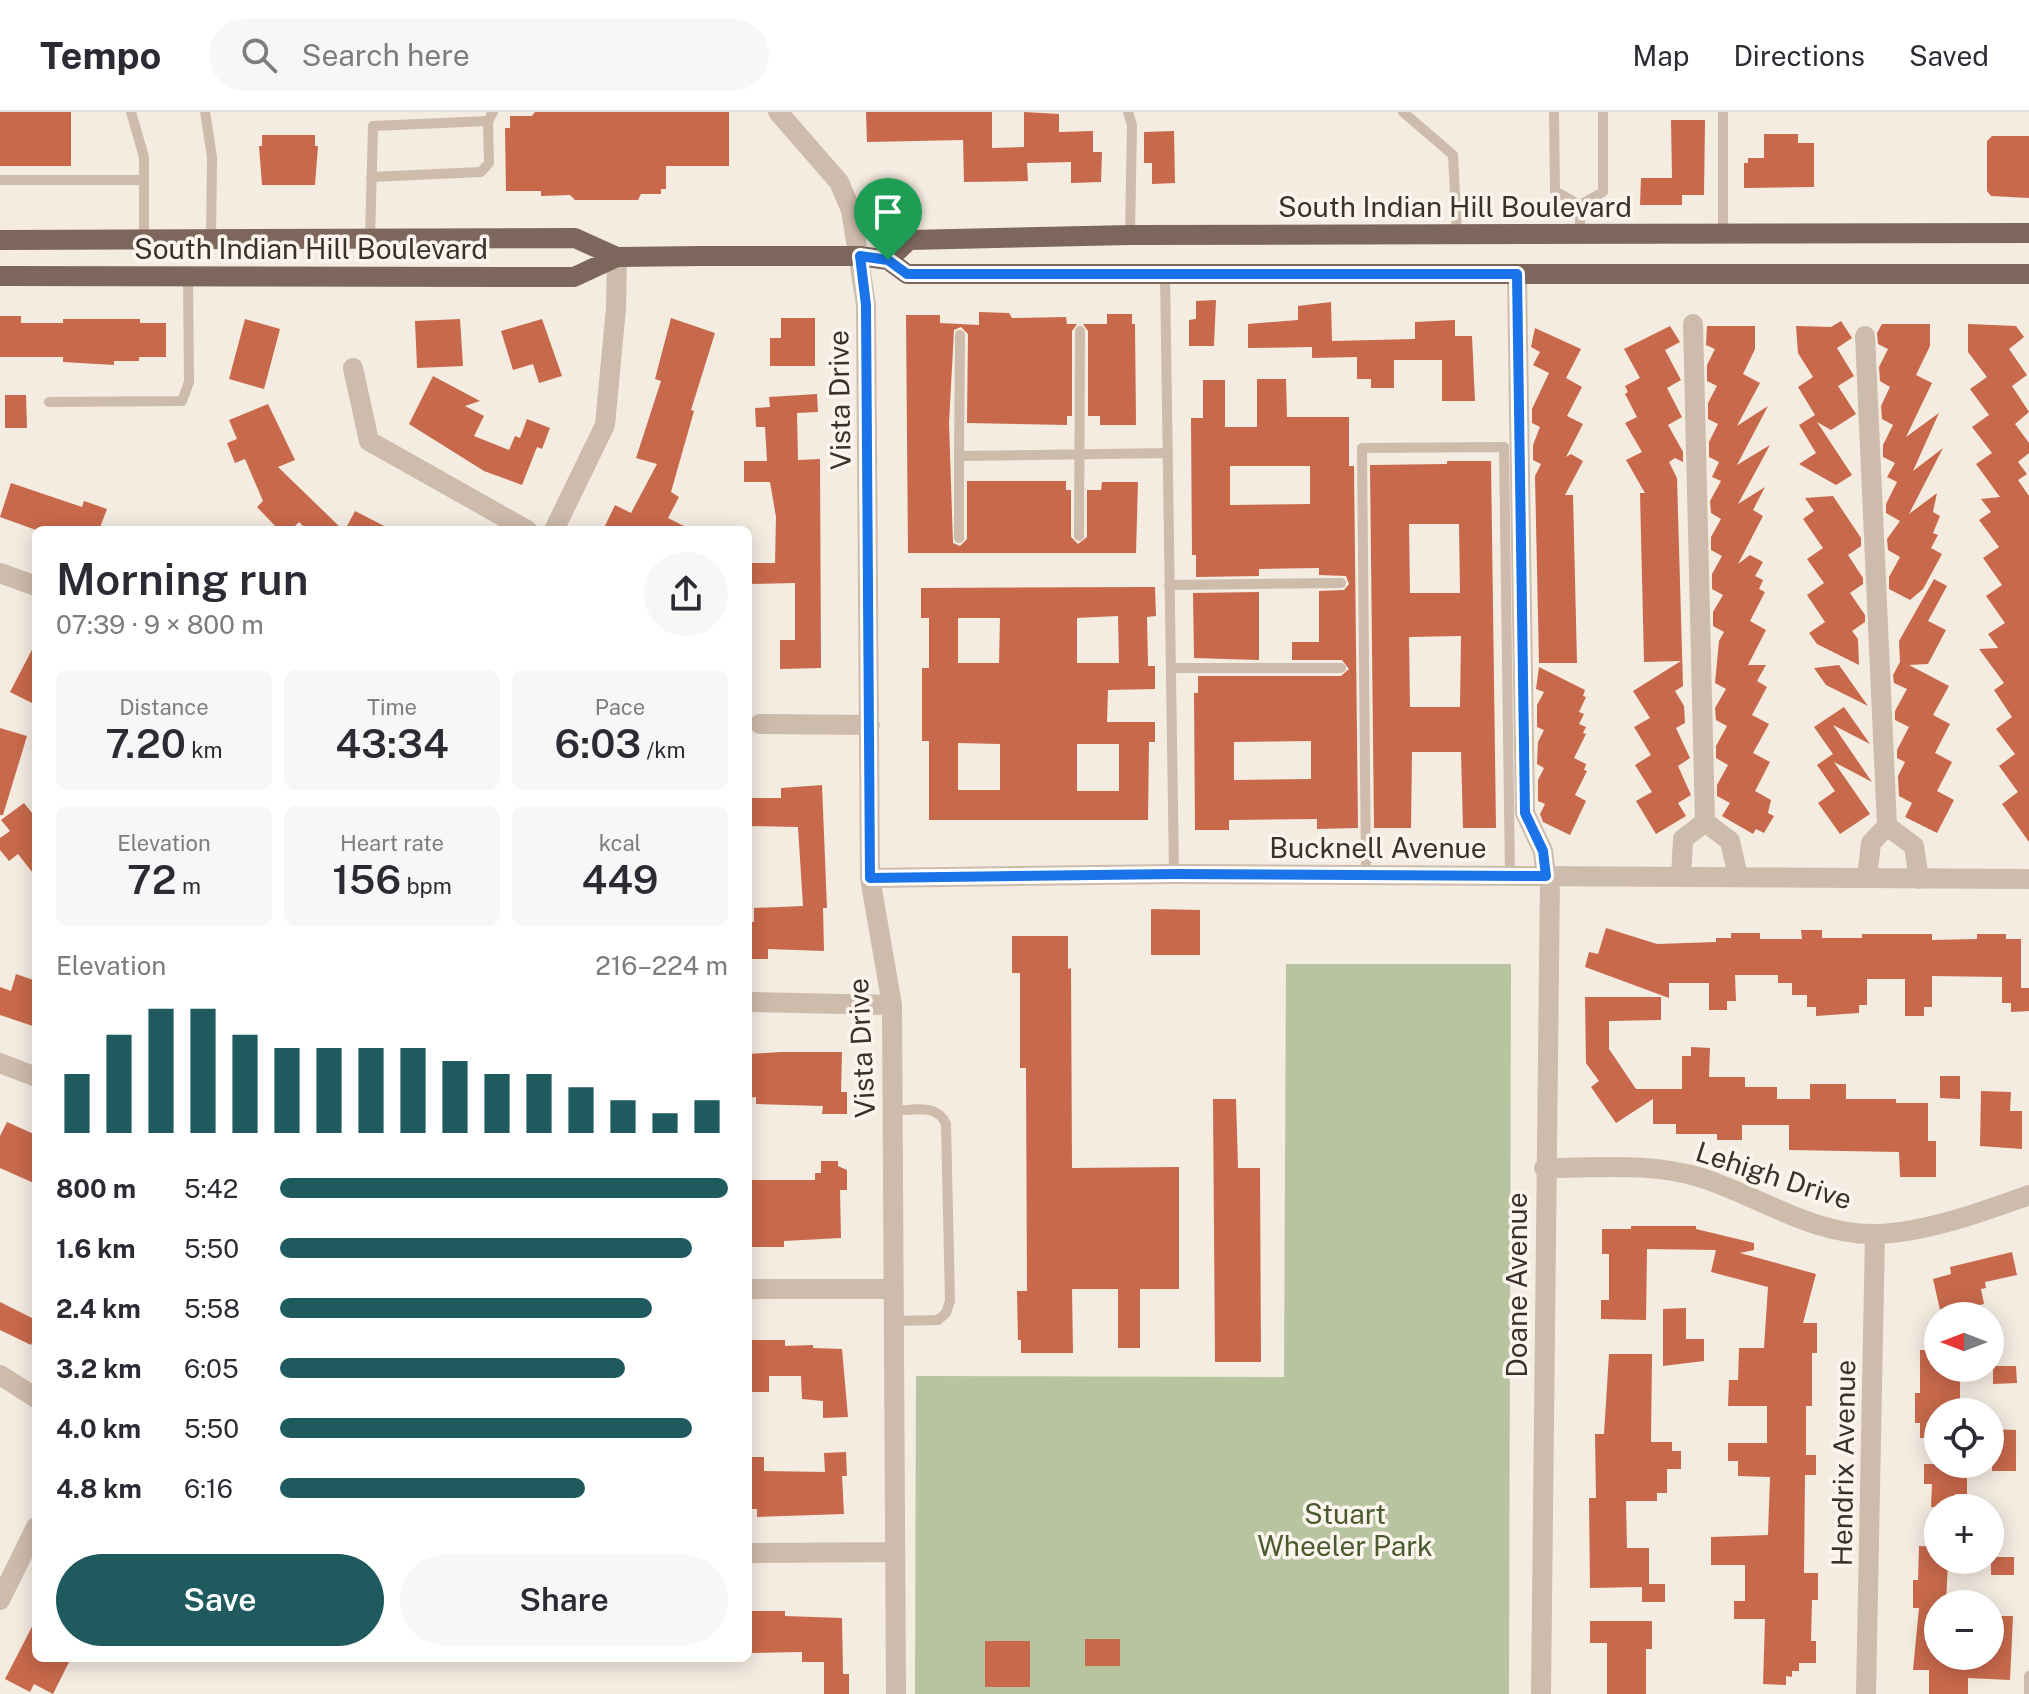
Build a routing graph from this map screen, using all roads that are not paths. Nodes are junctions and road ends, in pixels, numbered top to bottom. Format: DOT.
graph roads {
  1 [pos="131,112"];
  2 [pos="205,112"];
  3 [pos="778,112"];
  4 [pos="1128,112"];
  5 [pos="1403,112"];
  6 [pos="1554,112"];
  7 [pos="1603,112"];
  8 [pos="1723,112"];
  9 [pos="490,117"];
  10 [pos="371,177"];
  11 [pos="0,180"];
  12 [pos="144,180"];
  13 [pos="1580,205"];
  14 [pos="1723,233"];
  15 [pos="2029,233"];
  16 [pos="1457,234"];
  17 [pos="1580,234"];
  18 [pos="1130,235"];
  19 [pos="370,239"];
  20 [pos="0,240"];
  21 [pos="144,240"];
  22 [pos="211,240"];
  23 [pos="860,256"];
  24 [pos="617,257"];
  25 [pos="888,260"];
  26 [pos="1165,274"];
  27 [pos="1517,274"];
  28 [pos="2029,274"];
  29 [pos="0,276"];
  30 [pos="188,276"];
  31 [pos="1693,324"];
  32 [pos="1080,331"];
  33 [pos="960,335"];
  34 [pos="1865,336"];
  35 [pos="353,368"];
  36 [pos="49,402"];
  37 [pos="1168,453"];
  38 [pos="1079,454"];
  39 [pos="959,456"];
  40 [pos="520,526"];
  41 [pos="556,526"];
  42 [pos="1079,536"];
  43 [pos="959,538"];
  44 [pos="0,573"];
  45 [pos="1341,583"];
  46 [pos="32,585"];
  47 [pos="1169,585"];
  48 [pos="1171,668"];
  49 [pos="1341,668"];
  50 [pos="760,724"];
  51 [pos="870,725"];
  52 [pos="1705,822"];
  53 [pos="1887,826"];
  54 [pos="1174,874"];
  55 [pos="1366,875"];
  56 [pos="1510,876"];
  57 [pos="1548,876"];
  58 [pos="1681,877"];
  59 [pos="1738,877"];
  60 [pos="870,878"];
  61 [pos="1867,878"];
  62 [pos="1919,879"];
  63 [pos="2029,879"];
  64 [pos="752,1002"];
  65 [pos="892,1005"];
  66 [pos="0,1063"];
  67 [pos="32,1075"];
  68 [pos="893,1111"];
  69 [pos="1544,1168"];
  70 [pos="2029,1195"];
  71 [pos="1875,1234"];
  72 [pos="752,1289"];
  73 [pos="894,1289"];
  74 [pos="894,1321"];
  75 [pos="0,1375"];
  76 [pos="32,1395"];
  77 [pos="32,1535"];
  78 [pos="893,1552"];
  79 [pos="752,1553"];
  80 [pos="0,1600"];
  81 [pos="2029,1676"];
  82 [pos="896,1694"];
  83 [pos="1541,1694"];
  84 [pos="1866,1694"];
  85 [pos="2029,1694"];
  1 -- 12 [label="lane"];
  2 -- 22 [label="lane"];
  3 -- 23 [label="street, Vista Drive"];
  4 -- 18 [label="lane"];
  5 -- 16 [label="lane"];
  6 -- 13 [label="lane"];
  7 -- 13 [label="lane"];
  8 -- 14 [label="lane"];
  9 -- 10 [label="lane"];
  9 -- 10 [label="lane"];
  10 -- 19 [label="lane"];
  11 -- 12 [label="lane"];
  12 -- 21 [label="lane"];
  13 -- 17 [label="lane"];
  14 -- 15 [label="main road, South Indian Hill Boulevard"];
  14 -- 17 [label="main road, South Indian Hill Boulevard"];
  16 -- 17 [label="main road, South Indian Hill Boulevard"];
  16 -- 18 [label="main road, South Indian Hill Boulevard"];
  18 -- 25 [label="main road, South Indian Hill Boulevard"];
  19 -- 22 [label="main road, South Indian Hill Boulevard"];
  19 -- 24 [label="main road, South Indian Hill Boulevard"];
  20 -- 21 [label="main road, South Indian Hill Boulevard"];
  21 -- 22 [label="main road, South Indian Hill Boulevard"];
  23 -- 24 [label="main road, South Indian Hill Boulevard"];
  23 -- 25 [label="main road, South Indian Hill Boulevard"];
  23 -- 51 [label="street, Vista Drive"];
  24 -- 30 [label="main road, South Indian Hill Boulevard"];
  24 -- 41 [label="street"];
  25 -- 26 [label="main road, South Indian Hill Boulevard"];
  26 -- 27 [label="main road, South Indian Hill Boulevard"];
  26 -- 37 [label="lane"];
  27 -- 28 [label="main road, South Indian Hill Boulevard"];
  27 -- 57 [label="street, Doane Avenue"];
  29 -- 30 [label="main road, South Indian Hill Boulevard"];
  30 -- 36 [label="lane"];
  31 -- 52 [label="street"];
  32 -- 38 [label="lane"];
  33 -- 39 [label="lane"];
  34 -- 53 [label="street"];
  35 -- 40 [label="street"];
  37 -- 38 [label="lane"];
  37 -- 47 [label="lane"];
  38 -- 39 [label="lane"];
  38 -- 42 [label="lane"];
  39 -- 43 [label="lane"];
  44 -- 46 [label="street"];
  45 -- 47 [label="lane"];
  47 -- 48 [label="lane"];
  48 -- 49 [label="lane"];
  48 -- 54 [label="lane"];
  50 -- 51 [label="street"];
  51 -- 60 [label="street, Vista Drive"];
  52 -- 58 [label="street"];
  52 -- 59 [label="street"];
  53 -- 61 [label="street"];
  53 -- 62 [label="street"];
  54 -- 55 [label="street, Bucknell Avenue"];
  54 -- 60 [label="street, Bucknell Avenue"];
  55 -- 56 [label="street, Bucknell Avenue"];
  55 -- 56 [label="lane"];
  56 -- 57 [label="street, Bucknell Avenue"];
  57 -- 58 [label="street, Bucknell Avenue"];
  57 -- 69 [label="street, Doane Avenue"];
  58 -- 59 [label="street, Bucknell Avenue"];
  59 -- 61 [label="street, Bucknell Avenue"];
  60 -- 65 [label="street, Vista Drive"];
  61 -- 62 [label="street, Bucknell Avenue"];
  62 -- 63 [label="street, Bucknell Avenue"];
  64 -- 65 [label="street"];
  65 -- 68 [label="street, Vista Drive"];
  66 -- 67 [label="street"];
  68 -- 73 [label="street, Vista Drive"];
  68 -- 74 [label="lane"];
  69 -- 71 [label="street, Lehigh Drive"];
  69 -- 83 [label="street, Doane Avenue"];
  70 -- 71 [label="street, Lehigh Drive"];
  71 -- 84 [label="street, Hendrix Avenue"];
  72 -- 73 [label="street"];
  73 -- 74 [label="street, Vista Drive"];
  74 -- 78 [label="street, Vista Drive"];
  75 -- 76 [label="street"];
  77 -- 80 [label="street"];
  78 -- 79 [label="street"];
  78 -- 82 [label="street, Vista Drive"];
  81 -- 85 [label="lane"];
}
